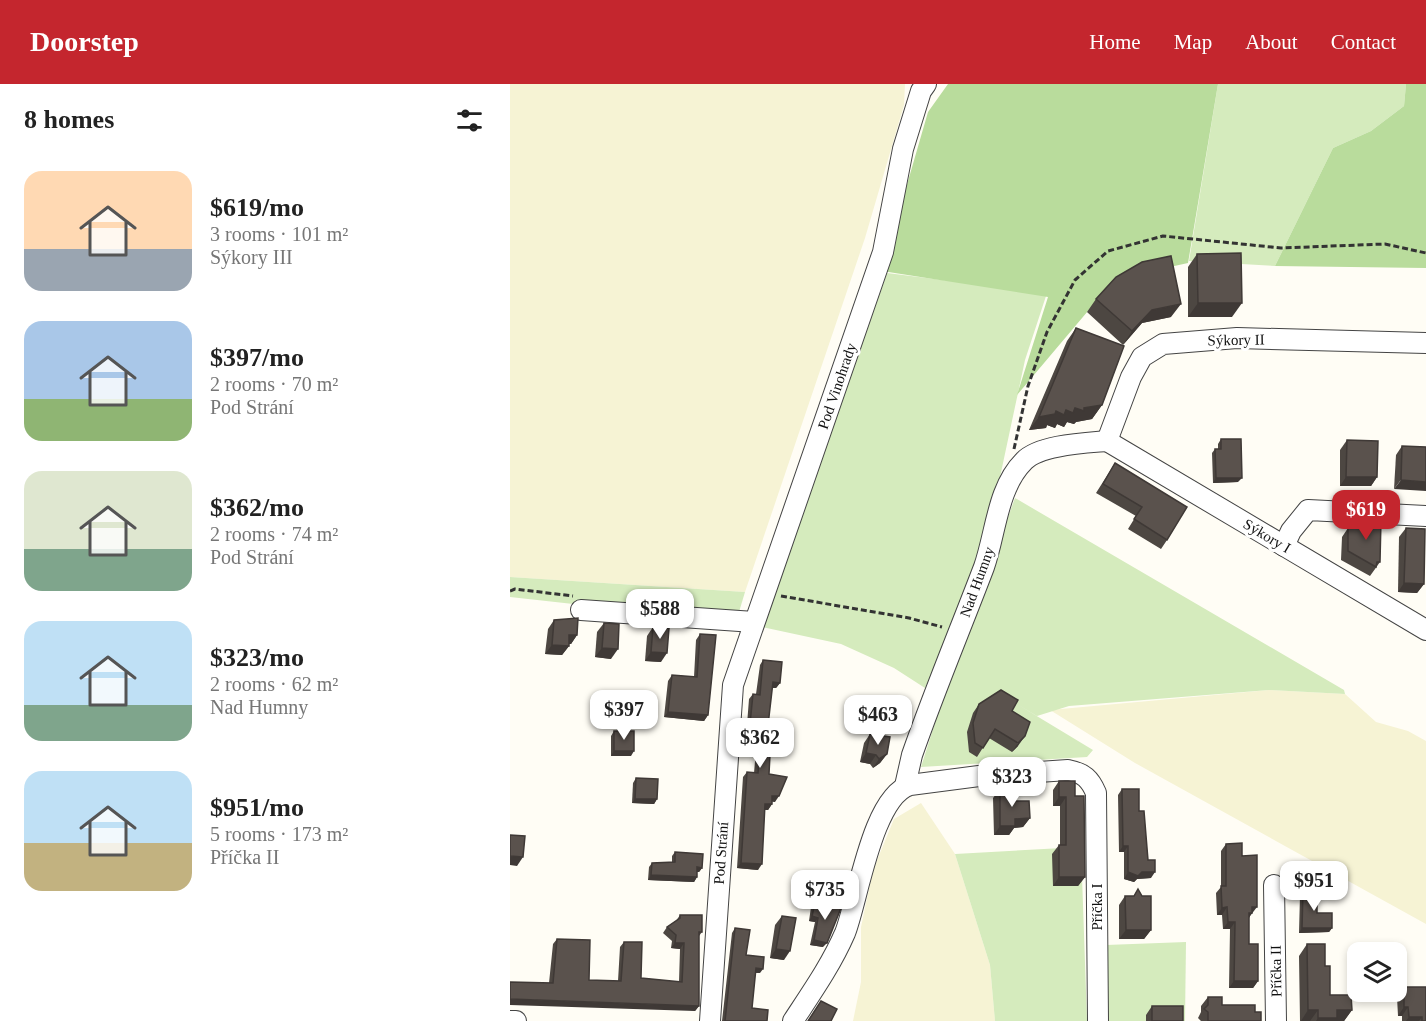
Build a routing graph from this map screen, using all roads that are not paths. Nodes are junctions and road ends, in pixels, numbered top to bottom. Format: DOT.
graph roads {
  1 [pos="926,84"];
  2 [pos="1426,343"];
  3 [pos="1107,441"];
  4 [pos="1426,516"];
  5 [pos="1284,546"];
  6 [pos="581,610"];
  7 [pos="754,622"];
  8 [pos="1426,630"];
  9 [pos="733,685"];
  10 [pos="905,786"];
  11 [pos="1274,885"];
  12 [pos="510,1021"];
  13 [pos="516,1021"];
  14 [pos="710,1021"];
  15 [pos="794,1021"];
  16 [pos="1098,1021"];
  17 [pos="1276,1021"];
  1 -- 7 [label="street, Pod Vinohrady"];
  2 -- 3 [label="street, Sýkory II"];
  3 -- 5 [label="street, Sýkory I"];
  3 -- 10 [label="street, Nad Humny"];
  4 -- 5 [label="street"];
  5 -- 8 [label="street, Sýkory I"];
  6 -- 7 [label="street"];
  7 -- 9 [label="street, Pod Vinohrady"];
  9 -- 14 [label="street, Pod Strání"];
  10 -- 15 [label="street, Nad Humny"];
  10 -- 16 [label="street, Příčka I"];
  11 -- 17 [label="street, Příčka II"];
  12 -- 13 [label="street"];
}
